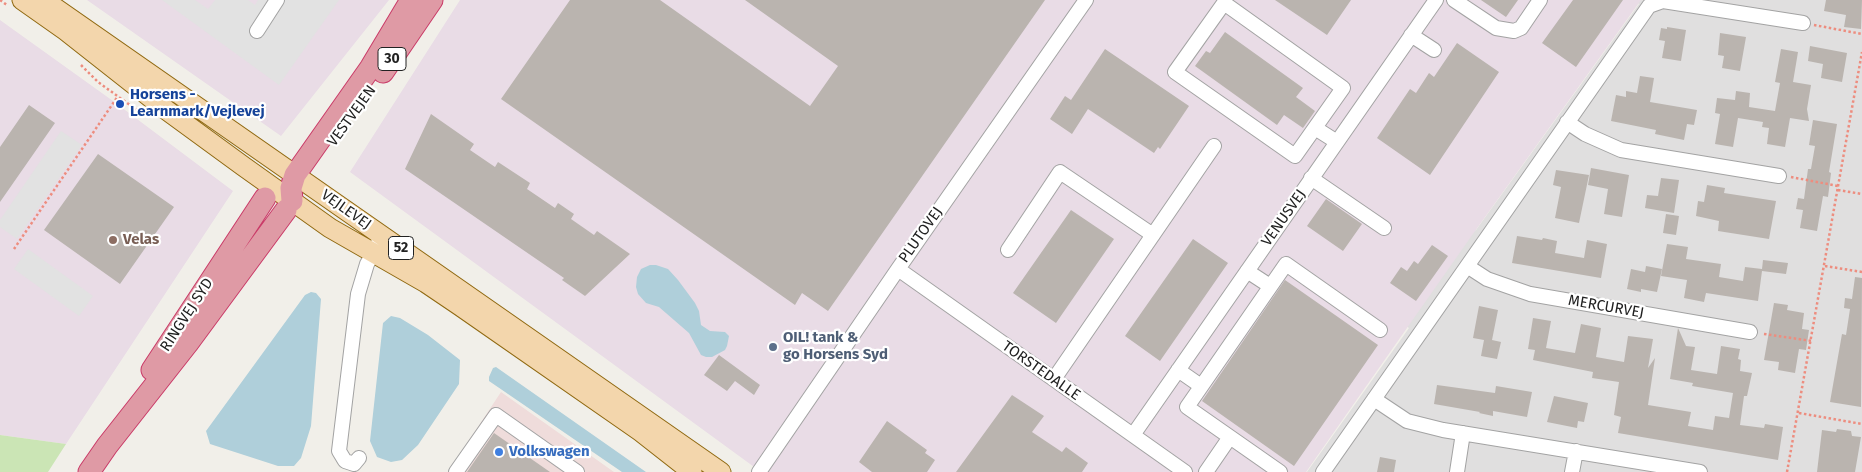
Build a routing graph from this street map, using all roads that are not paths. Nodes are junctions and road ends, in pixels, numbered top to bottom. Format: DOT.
graph roads {
  1 [pos="22,0"];
  2 [pos="277,0"];
  3 [pos="410,0"];
  4 [pos="432,0"];
  5 [pos="1086,0"];
  6 [pos="1436,0"];
  7 [pos="1454,0"];
  8 [pos="1540,0"];
  9 [pos="49,4"];
  10 [pos="1742,7"];
  11 [pos="1803,23"];
  12 [pos="257,31"];
  13 [pos="1412,35"];
  14 [pos="1434,50"];
  15 [pos="1568,122"];
  16 [pos="1315,128"];
  17 [pos="1337,142"];
  18 [pos="1214,146"];
  19 [pos="1779,176"];
  20 [pos="1311,178"];
  21 [pos="289,184"];
  22 [pos="1384,228"];
  23 [pos="1153,235"];
  24 [pos="376,243"];
  25 [pos="1008,250"];
  26 [pos="1467,266"];
  27 [pos="898,269"];
  28 [pos="1247,271"];
  29 [pos="1270,286"];
  30 [pos="1380,330"];
  31 [pos="1750,332"];
  32 [pos="1178,370"];
  33 [pos="1054,380"];
  34 [pos="1201,386"];
  35 [pos="1374,399"];
  36 [pos="1463,433"];
  37 [pos="1133,435"];
  38 [pos="1230,437"];
  39 [pos="107,446"];
  40 [pos="1576,451"];
  41 [pos="359,458"];
  42 [pos="89,472"];
  43 [pos="456,472"];
  44 [pos="577,472"];
  45 [pos="692,472"];
  46 [pos="721,472"];
  47 [pos="759,472"];
  48 [pos="1184,472"];
  49 [pos="1206,472"];
  50 [pos="1280,472"];
  51 [pos="1323,472"];
  52 [pos="1457,472"];
  53 [pos="1572,472"];
  54 [pos="1700,472"];
  1 -- 9 [label="main road, VEJLEVEJ"];
  2 -- 12 [label="street"];
  3 -- 21 [label="highway, VESTVEJEN / 30"];
  4 -- 21 [label="highway, VESTVEJEN / 30"];
  5 -- 27 [label="street, PLUTOVEJ"];
  6 -- 13 [label="street, VENUSVEJ"];
  7 -- 8 [label="street"];
  9 -- 21 [label="main road, VEJLEVEJ"];
  9 -- 21 [label="main road, VEJLEVEJ"];
  10 -- 11 [label="street"];
  10 -- 15 [label="street"];
  13 -- 14 [label="street"];
  13 -- 17 [label="street, VENUSVEJ"];
  15 -- 19 [label="street"];
  15 -- 26 [label="street"];
  16 -- 16 [label="street"];
  16 -- 17 [label="street"];
  17 -- 20 [label="street, VENUSVEJ"];
  18 -- 23 [label="street"];
  20 -- 22 [label="street"];
  20 -- 28 [label="street, VENUSVEJ"];
  21 -- 24 [label="main road, VEJLEVEJ / 52"];
  21 -- 39 [label="highway, RINGVEJ SYD"];
  21 -- 39 [label="highway, RINGVEJ SYD"];
  23 -- 25 [label="street"];
  23 -- 33 [label="street"];
  24 -- 41 [label="street"];
  24 -- 45 [label="main road, VEJLEVEJ / 52"];
  24 -- 46 [label="main road, VEJLEVEJ / 52"];
  26 -- 31 [label="street, MERCURVEJ"];
  26 -- 35 [label="street"];
  27 -- 33 [label="street, TORSTEDALLE"];
  27 -- 47 [label="street, PLUTOVEJ"];
  28 -- 29 [label="street"];
  28 -- 32 [label="street, VENUSVEJ"];
  29 -- 30 [label="street"];
  29 -- 34 [label="street"];
  32 -- 34 [label="street"];
  32 -- 37 [label="street, VENUSVEJ"];
  33 -- 37 [label="street, TORSTEDALLE"];
  34 -- 38 [label="street"];
  35 -- 36 [label="street"];
  35 -- 51 [label="street"];
  36 -- 40 [label="street"];
  36 -- 52 [label="street"];
  37 -- 48 [label="street, TORSTEDALLE"];
  38 -- 49 [label="street"];
  38 -- 50 [label="street"];
  39 -- 42 [label="highway, RINGVEJ SYD"];
  40 -- 53 [label="street"];
  40 -- 54 [label="street"];
  43 -- 44 [label="street"];
}
